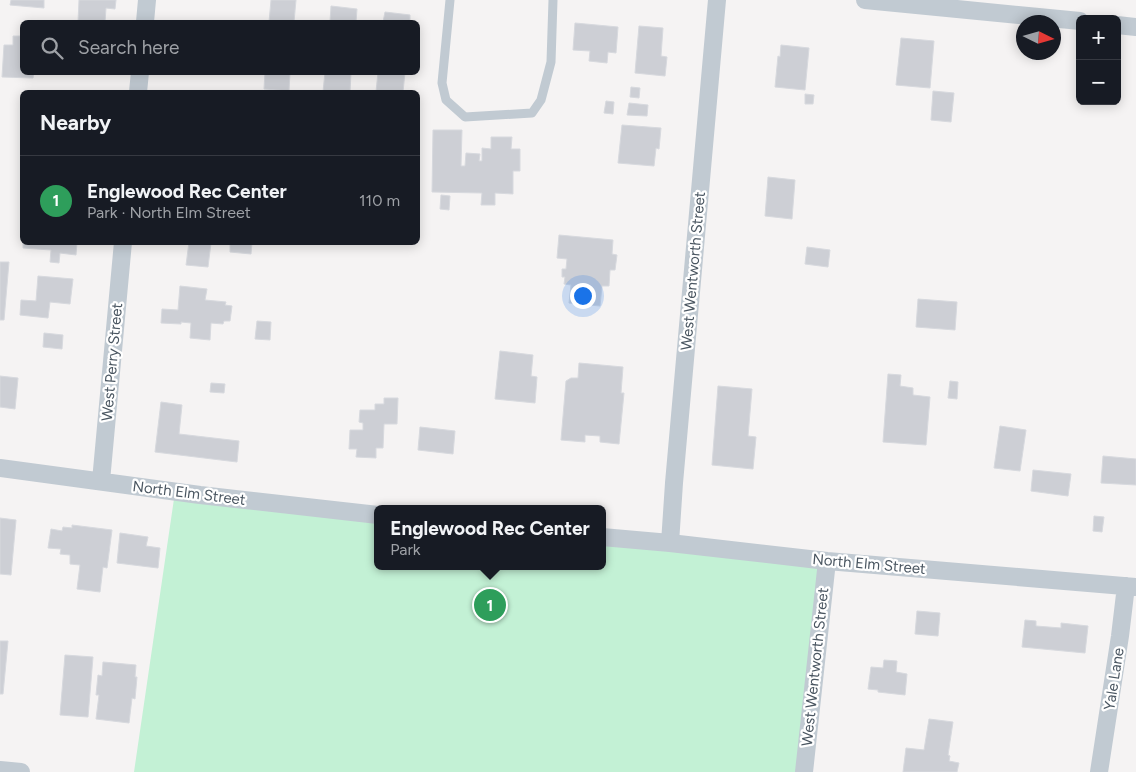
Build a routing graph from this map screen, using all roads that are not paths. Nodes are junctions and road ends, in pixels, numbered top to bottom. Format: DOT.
graph roads {
  1 [pos="147,0"];
  2 [pos="450,0"];
  3 [pos="553,0"];
  4 [pos="717,0"];
  5 [pos="865,0"];
  6 [pos="932,3"];
  7 [pos="145,20"];
  8 [pos="1076,21"];
  9 [pos="1121,25"];
  10 [pos="1136,27"];
  11 [pos="140,75"];
  12 [pos="138,90"];
  13 [pos="123,245"];
  14 [pos="0,468"];
  15 [pos="101,481"];
  16 [pos="374,515"];
  17 [pos="606,537"];
  18 [pos="670,543"];
  19 [pos="828,561"];
  20 [pos="1131,587"];
  21 [pos="0,770"];
  22 [pos="21,772"];
  23 [pos="804,772"];
  24 [pos="1099,772"];
  1 -- 7 [label="street"];
  2 -- 3 [label="lane"];
  4 -- 18 [label="street, West Wentworth Street"];
  5 -- 6 [label="street"];
  6 -- 8 [label="street"];
  9 -- 10 [label="street"];
  11 -- 12 [label="street"];
  13 -- 15 [label="street, West Perry Street"];
  14 -- 15 [label="street, North Elm Street"];
  15 -- 16 [label="street, North Elm Street"];
  17 -- 18 [label="street, North Elm Street"];
  18 -- 19 [label="street, North Elm Street"];
  19 -- 20 [label="street, North Elm Street"];
  19 -- 23 [label="street, West Wentworth Street"];
  20 -- 24 [label="street, Yale Lane"];
  21 -- 22 [label="street"];
}
